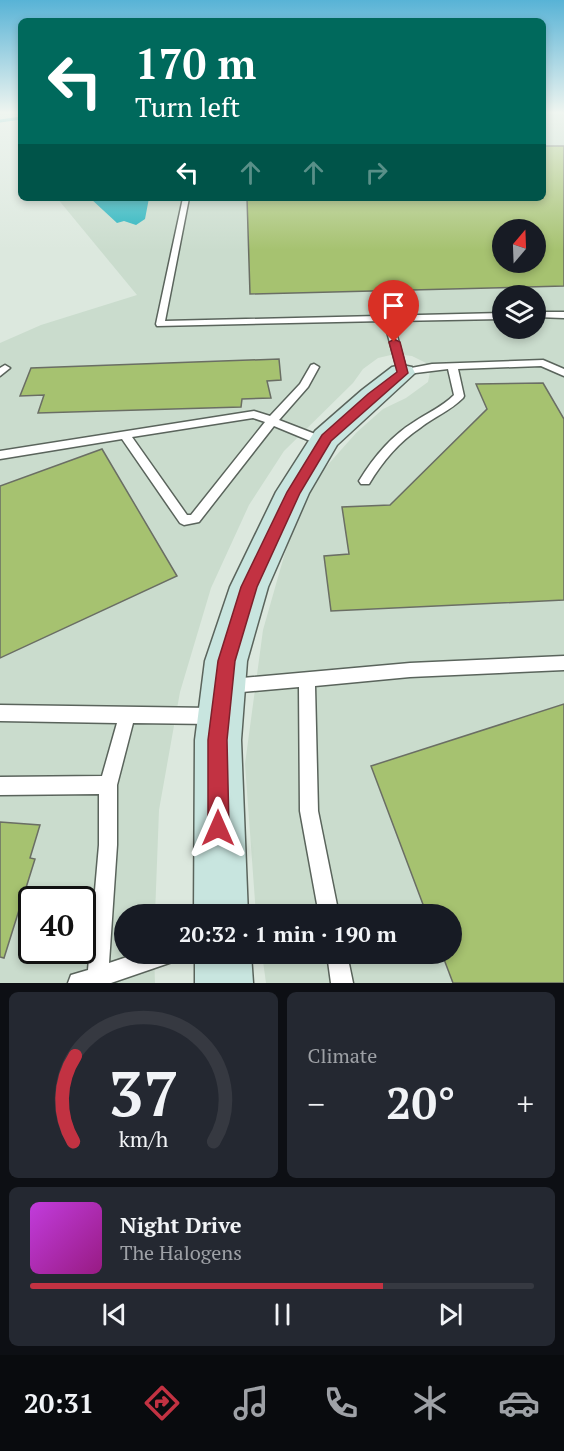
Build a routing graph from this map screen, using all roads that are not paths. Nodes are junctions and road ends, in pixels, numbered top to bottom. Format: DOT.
graph roads {
  1 [pos="185,201"];
  2 [pos="546,315"];
  3 [pos="564,315"];
  4 [pos="492,316"];
  5 [pos="388,318"];
  6 [pos="452,366"];
  7 [pos="314,367"];
  8 [pos="402,373"];
  9 [pos="564,373"];
  10 [pos="272,421"];
  11 [pos="125,435"];
  12 [pos="324,442"];
  13 [pos="0,454"];
  14 [pos="365,481"];
  15 [pos="564,663"];
  16 [pos="307,679"];
  17 [pos="222,701"];
  18 [pos="0,713"];
  19 [pos="127,715"];
  20 [pos="108,785"];
  21 [pos="0,786"];
  22 [pos="221,904"];
  23 [pos="327,904"];
  24 [pos="138,964"];
  25 [pos="223,964"];
  26 [pos="339,964"];
  27 [pos="91,980"];
  28 [pos="224,983"];
  29 [pos="342,983"];
  1 -- 5 [label="lane"];
  2 -- 3 [label="lane"];
  4 -- 5 [label="lane"];
  5 -- 8 [label="lane"];
  6 -- 8 [label="lane"];
  6 -- 9 [label="lane"];
  6 -- 14 [label="lane"];
  7 -- 10 [label="lane"];
  8 -- 12 [label="street"];
  10 -- 11 [label="lane"];
  10 -- 11 [label="lane"];
  10 -- 12 [label="lane"];
  11 -- 13 [label="lane"];
  12 -- 17 [label="street"];
  15 -- 16 [label="lane"];
  16 -- 17 [label="lane"];
  16 -- 23 [label="lane"];
  17 -- 19 [label="lane"];
  17 -- 22 [label="street"];
  18 -- 19 [label="lane"];
  19 -- 20 [label="lane"];
  20 -- 21 [label="lane"];
  20 -- 27 [label="lane"];
  24 -- 27 [label="lane"];
  25 -- 28 [label="street"];
  26 -- 29 [label="lane"];
}
